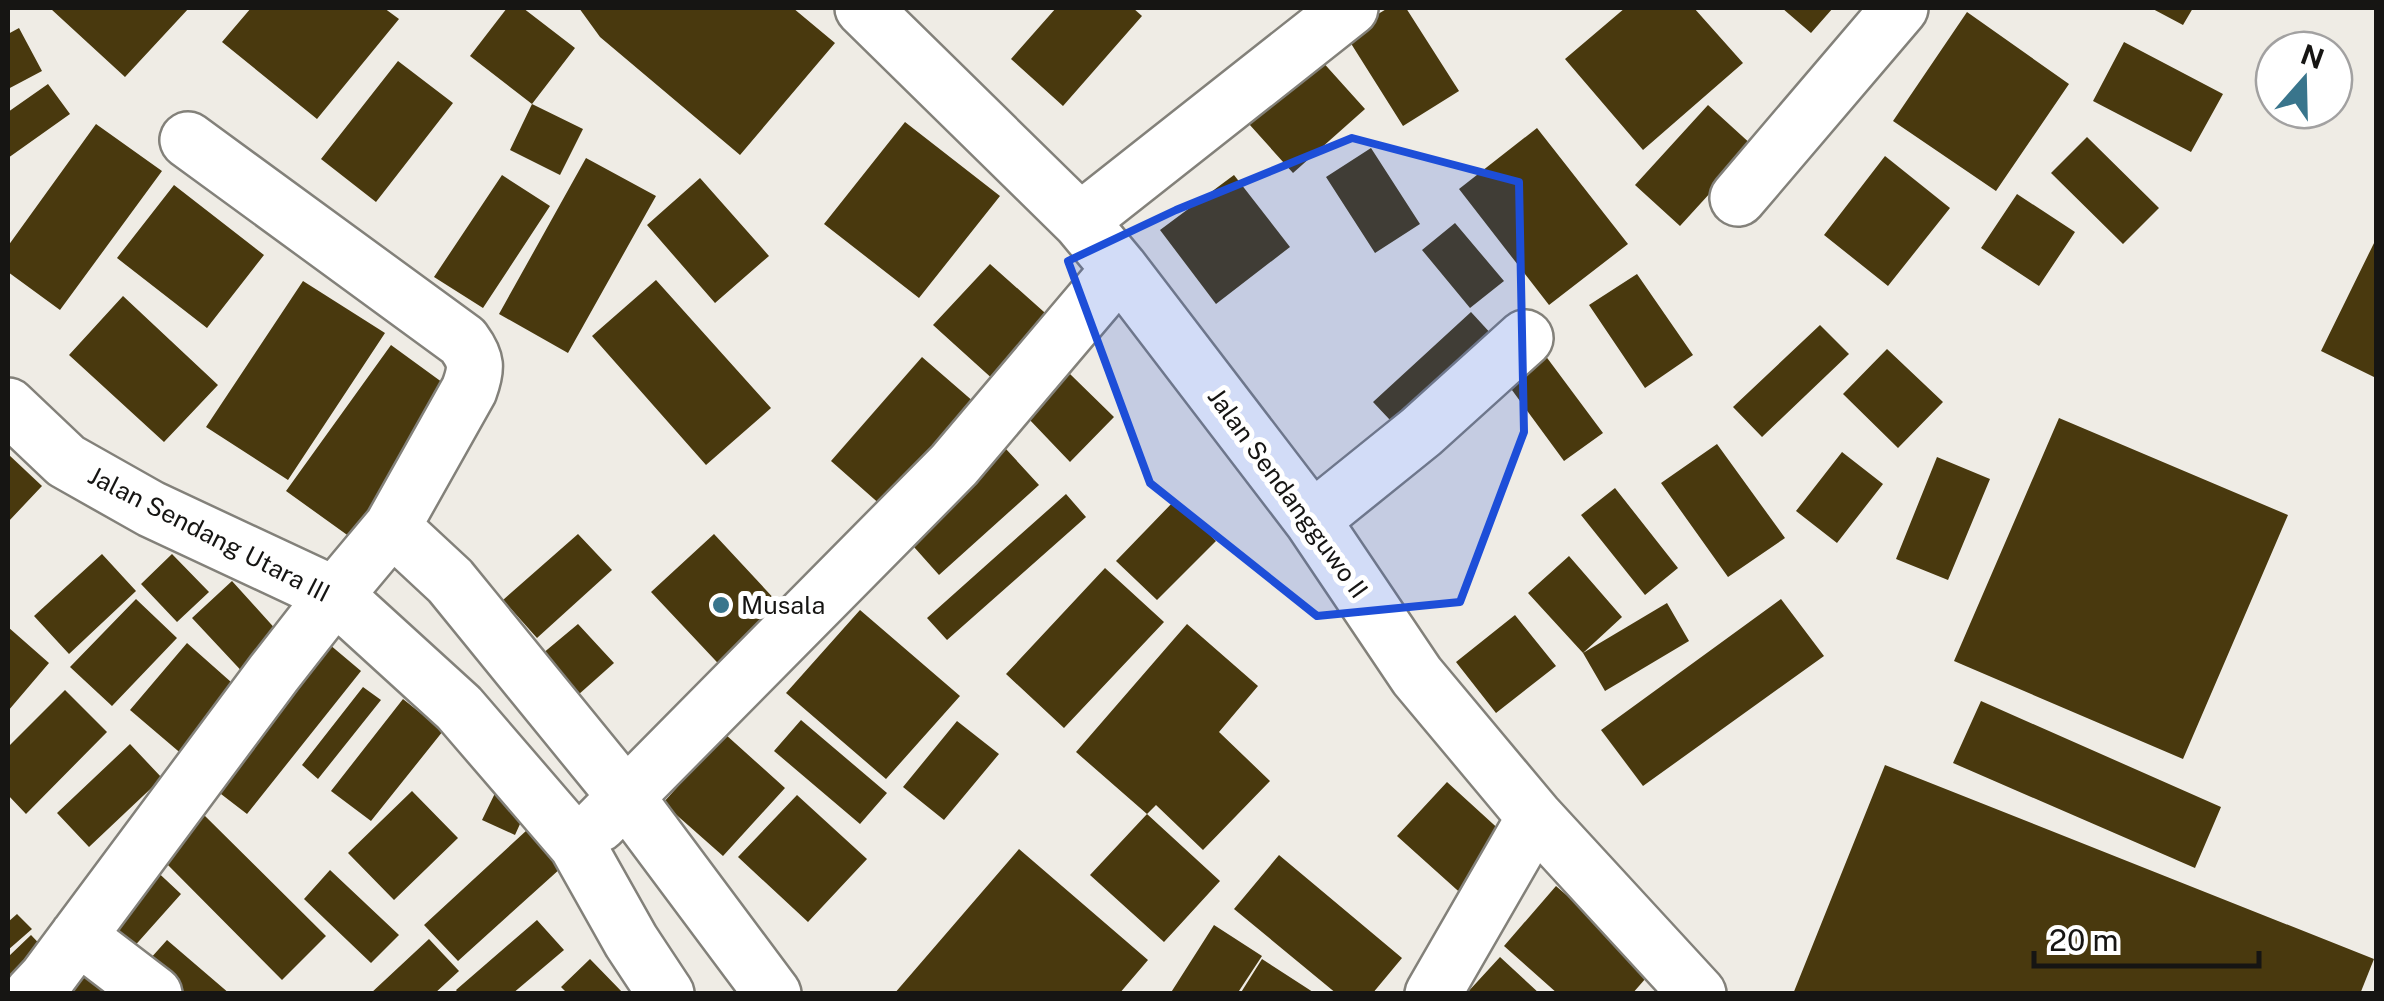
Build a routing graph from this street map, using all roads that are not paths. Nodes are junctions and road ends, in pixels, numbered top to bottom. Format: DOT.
graph roads {
  1 [pos="862,8"];
  2 [pos="1350,8"];
  3 [pos="1900,8"];
  4 [pos="188,140"];
  5 [pos="1738,198"];
  6 [pos="1080,221"];
  7 [pos="1120,269"];
  8 [pos="1525,338"];
  9 [pos="8,406"];
  10 [pos="1312,520"];
  11 [pos="392,527"];
  12 [pos="335,595"];
  13 [pos="626,798"];
  14 [pos="1535,817"];
  15 [pos="577,844"];
  16 [pos="78,936"];
  17 [pos="32,994"];
  18 [pos="154,994"];
  19 [pos="666,994"];
  20 [pos="773,994"];
  21 [pos="1433,994"];
  22 [pos="1698,994"];
  1 -- 6 [label="street, Jalan Sendangguwo II"];
  2 -- 6 [label="street"];
  3 -- 5 [label="street"];
  4 -- 11 [label="street"];
  6 -- 7 [label="street, Jalan Sendangguwo II"];
  7 -- 10 [label="street, Jalan Sendangguwo II"];
  7 -- 13 [label="street"];
  8 -- 10 [label="street"];
  9 -- 12 [label="street, Jalan Sendang Utara III"];
  10 -- 14 [label="street, Jalan Sendangguwo II"];
  11 -- 12 [label="street"];
  11 -- 13 [label="street"];
  12 -- 15 [label="street, Jalan Sendang Utara III"];
  12 -- 16 [label="street"];
  13 -- 15 [label="street"];
  13 -- 20 [label="street"];
  14 -- 21 [label="street"];
  14 -- 22 [label="street, Jalan Sendangguwo II"];
  15 -- 19 [label="street, Jalan Sendang Utara III"];
  16 -- 17 [label="street"];
  16 -- 18 [label="street"];
}
